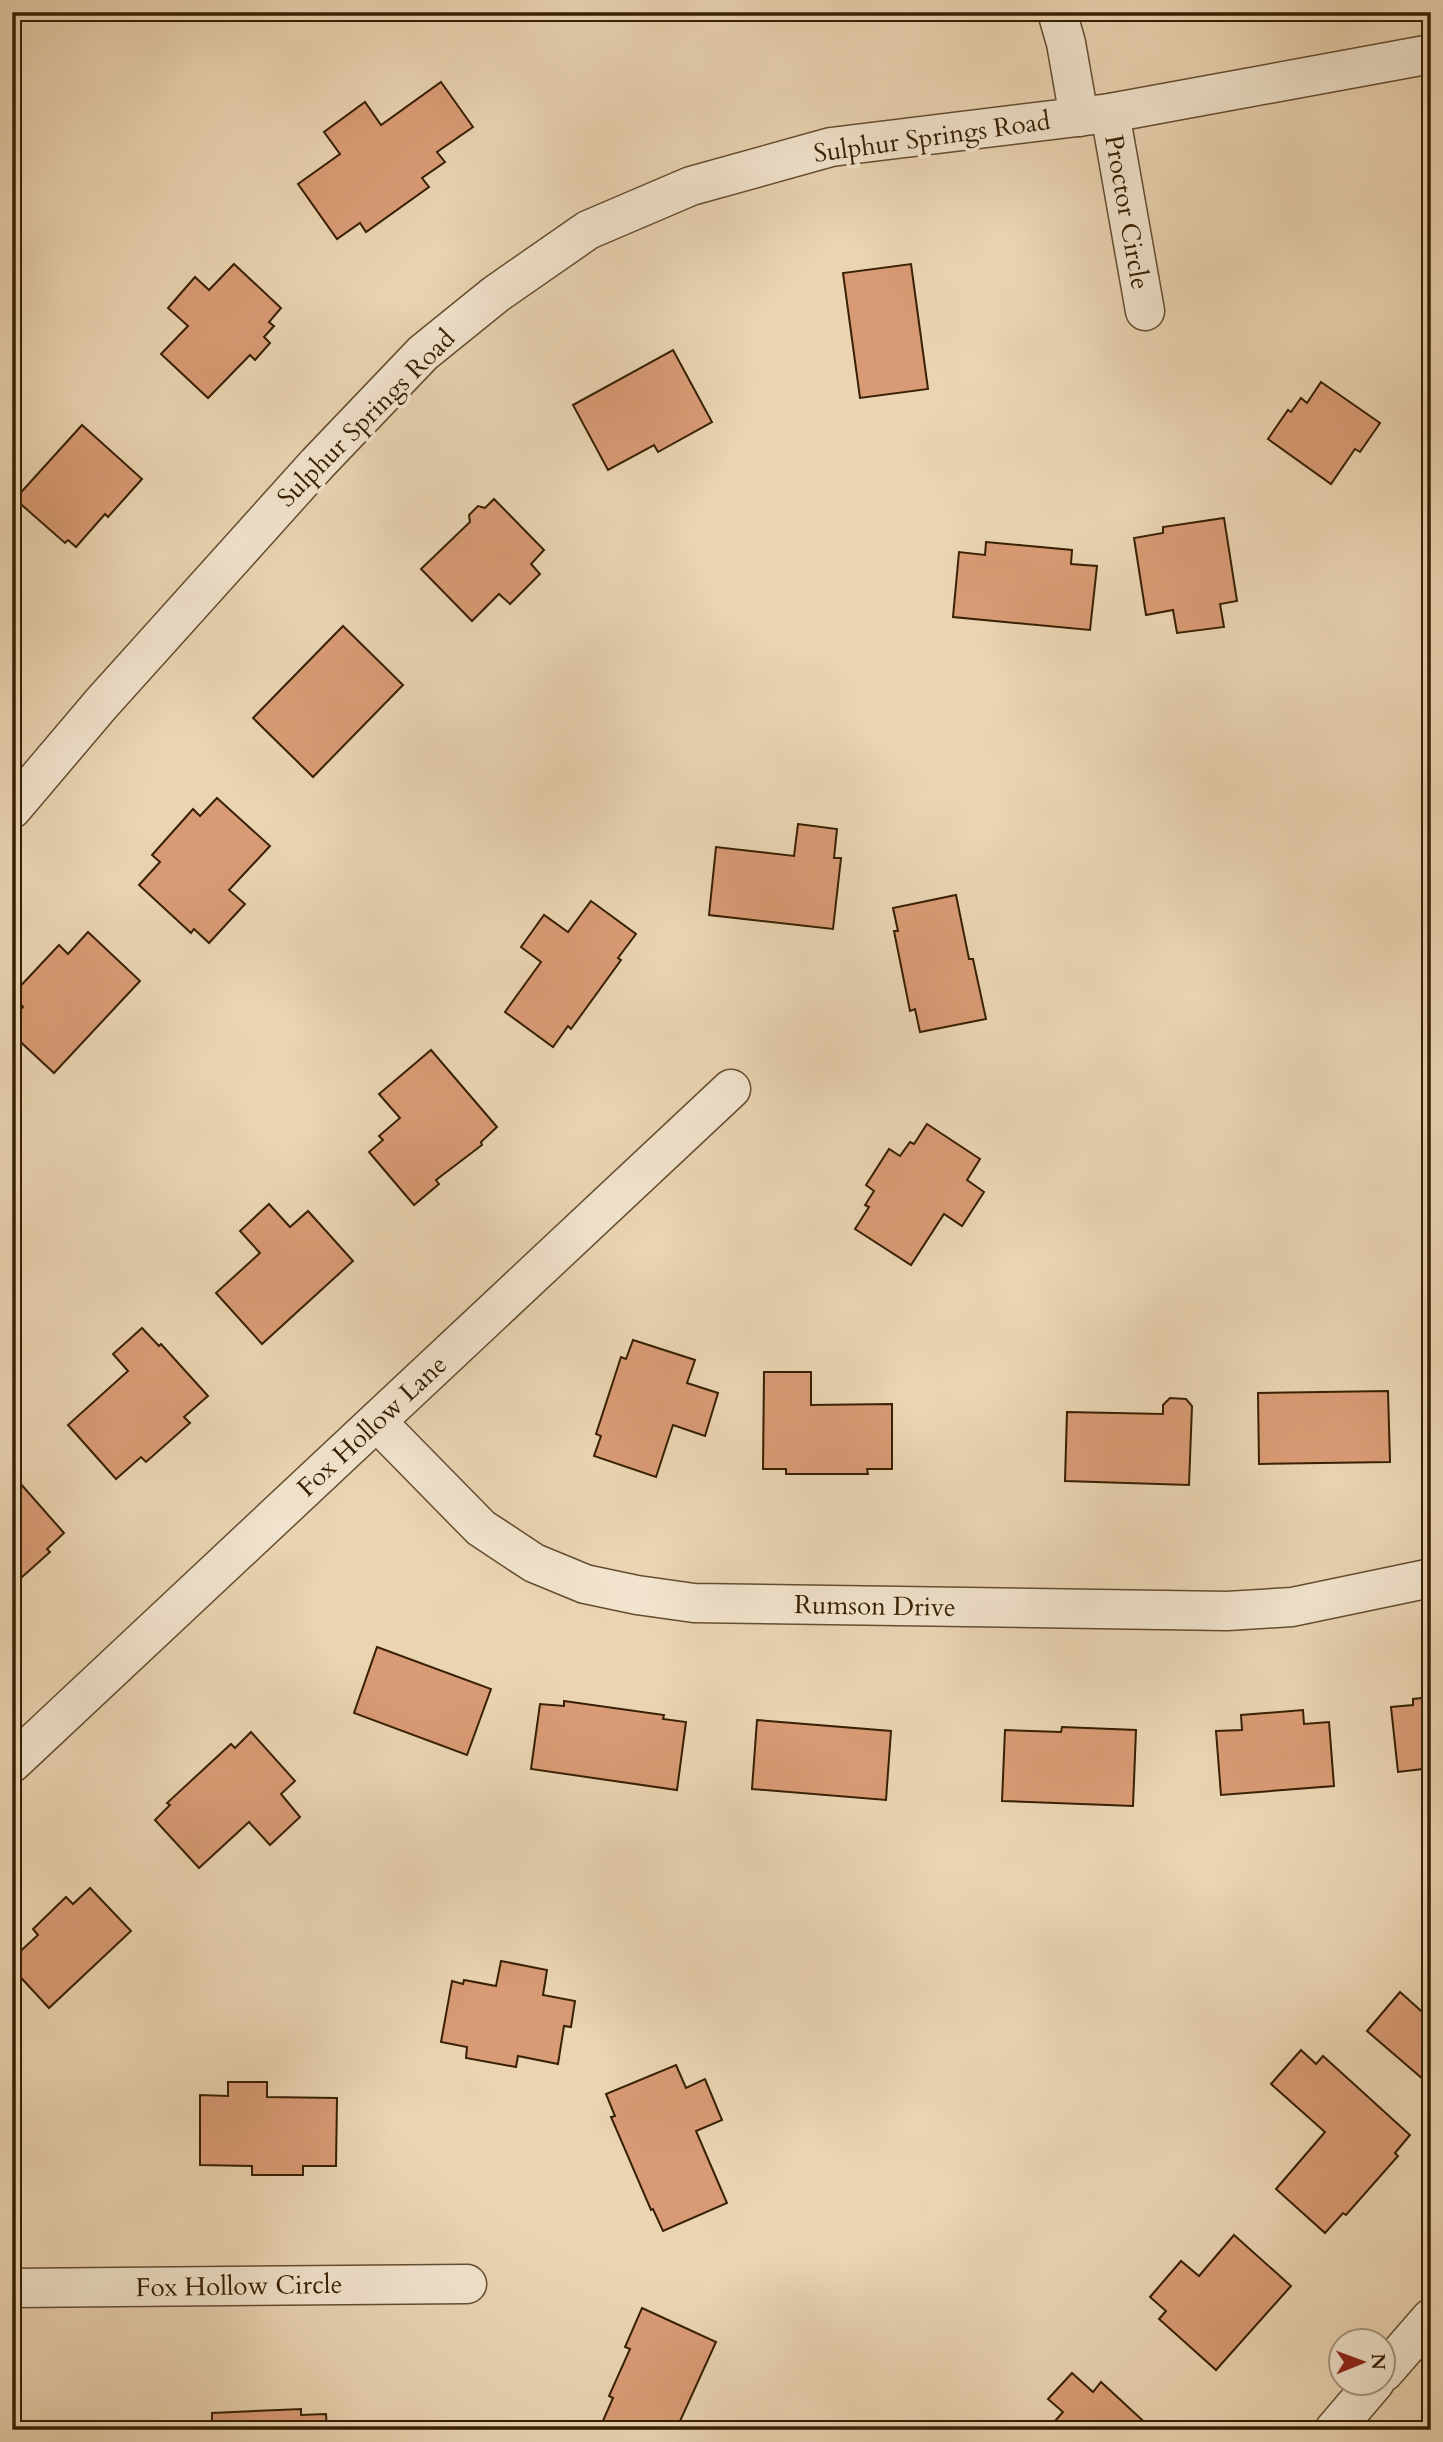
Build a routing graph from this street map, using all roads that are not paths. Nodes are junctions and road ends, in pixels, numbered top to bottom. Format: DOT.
graph roads {
  1 [pos="1057,12"];
  2 [pos="1431,54"];
  3 [pos="1094,115"];
  4 [pos="1145,311"];
  5 [pos="12,809"];
  6 [pos="731,1089"];
  7 [pos="377,1422"];
  8 [pos="1431,1578"];
  9 [pos="12,1763"];
  10 [pos="467,2284"];
  11 [pos="12,2288"];
  12 [pos="1431,2318"];
  13 [pos="1398,2356"];
  14 [pos="1363,2396"];
  15 [pos="1334,2430"];
  1 -- 3 [label="street, Proctor Circle"];
  2 -- 3 [label="street, Sulphur Springs Road"];
  3 -- 4 [label="street, Proctor Circle"];
  3 -- 5 [label="street, Sulphur Springs Road"];
  6 -- 7 [label="street, Fox Hollow Lane"];
  7 -- 8 [label="street, Rumson Drive"];
  7 -- 9 [label="street, Fox Hollow Lane"];
  10 -- 11 [label="street, Fox Hollow Circle"];
  12 -- 13 [label="street"];
  14 -- 15 [label="street"];
}
